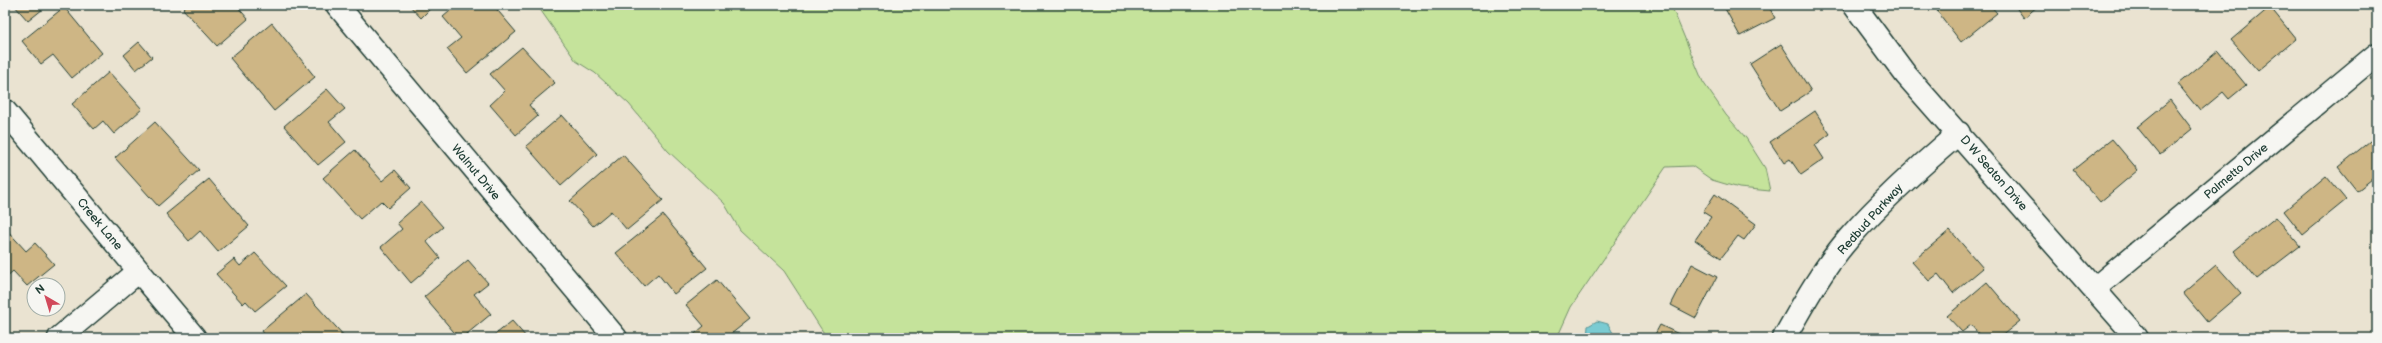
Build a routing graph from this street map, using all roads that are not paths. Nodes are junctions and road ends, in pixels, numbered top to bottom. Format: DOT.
graph roads {
  1 [pos="336,5"];
  2 [pos="1854,5"];
  3 [pos="2377,54"];
  4 [pos="5,111"];
  5 [pos="1959,133"];
  6 [pos="139,271"];
  7 [pos="2095,288"];
  8 [pos="59,338"];
  9 [pos="195,338"];
  10 [pos="616,338"];
  11 [pos="1784,338"];
  12 [pos="2137,338"];
  1 -- 10 [label="street, Walnut Drive"];
  2 -- 5 [label="street, D W Seaton Drive"];
  3 -- 7 [label="street, Palmetto Drive"];
  4 -- 6 [label="street, Creek Lane"];
  5 -- 7 [label="street, D W Seaton Drive"];
  5 -- 11 [label="street, Redbud Parkway"];
  6 -- 8 [label="street"];
  6 -- 9 [label="street, Creek Lane"];
  7 -- 12 [label="street, D W Seaton Drive"];
}
